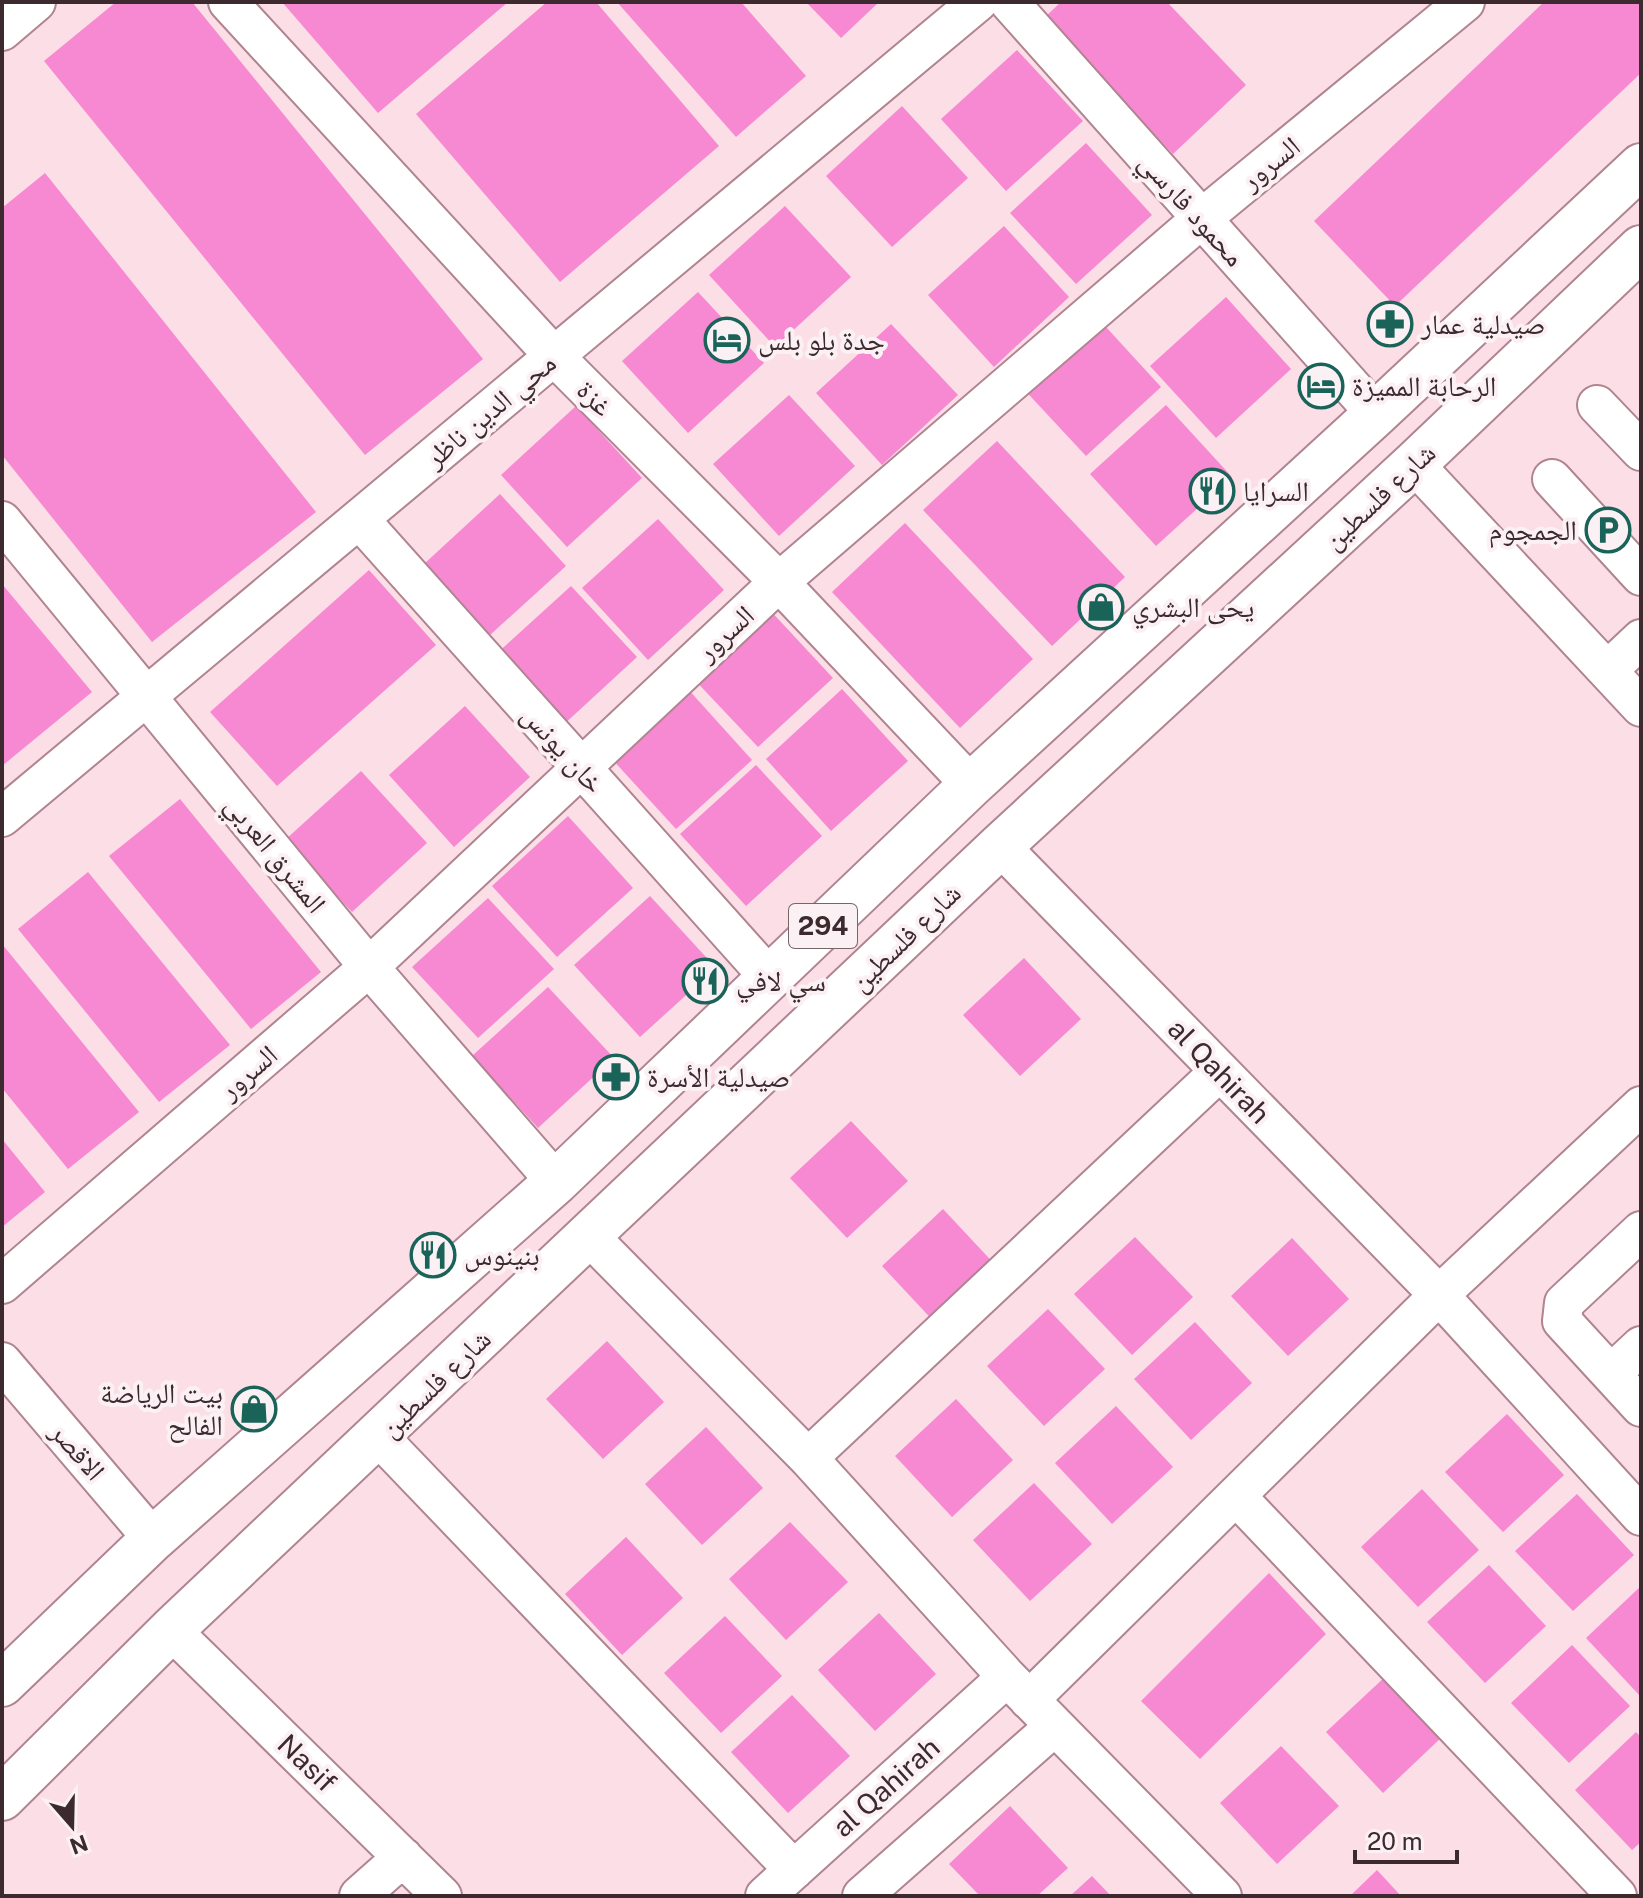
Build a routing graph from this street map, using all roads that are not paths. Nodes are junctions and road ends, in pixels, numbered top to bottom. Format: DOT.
graph roads {
  1 [pos="36,2"];
  2 [pos="228,2"];
  3 [pos="978,2"];
  4 [pos="1009,2"];
  5 [pos="1465,2"];
  6 [pos="2,31"];
  7 [pos="1641,166"];
  8 [pos="1201,219"];
  9 [pos="1641,248"];
  10 [pos="554,356"];
  11 [pos="1597,405"];
  12 [pos="1376,414"];
  13 [pos="1641,451"];
  14 [pos="1414,464"];
  15 [pos="1552,479"];
  16 [pos="359,519"];
  17 [pos="2,521"];
  18 [pos="1641,576"];
  19 [pos="779,582"];
  20 [pos="1641,639"];
  21 [pos="1608,670"];
  22 [pos="146,697"];
  23 [pos="1641,707"];
  24 [pos="580,768"];
  25 [pos="971,785"];
  26 [pos="2,817"];
  27 [pos="1000,846"];
  28 [pos="369,967"];
  29 [pos="769,977"];
  30 [pos="1220,1071"];
  31 [pos="1641,1106"];
  32 [pos="556,1182"];
  33 [pos="1641,1231"];
  34 [pos="589,1236"];
  35 [pos="2,1284"];
  36 [pos="1439,1295"];
  37 [pos="1641,1346"];
  38 [pos="2,1362"];
  39 [pos="1611,1374"];
  40 [pos="1641,1407"];
  41 [pos="379,1437"];
  42 [pos="808,1458"];
  43 [pos="1236,1496"];
  44 [pos="1641,1516"];
  45 [pos="153,1539"];
  46 [pos="171,1630"];
  47 [pos="2,1684"];
  48 [pos="1030,1701"];
  49 [pos="2,1798"];
  50 [pos="403,1857"];
  51 [pos="794,1870"];
  52 [pos="359,1896"];
  53 [pos="442,1896"];
  54 [pos="765,1896"];
  55 [pos="862,1896"];
  56 [pos="1222,1896"];
  57 [pos="1617,1896"];
  1 -- 6 [label="street"];
  2 -- 10 [label="street, غزة"];
  3 -- 10 [label="street, محي الدين ناظر"];
  4 -- 8 [label="street, محمود فارسي"];
  5 -- 8 [label="street, السرور"];
  7 -- 12 [label="main road, 294"];
  8 -- 12 [label="street, محمود فارسي"];
  8 -- 19 [label="street, السرور"];
  9 -- 14 [label="main road, شارع فلسطين / 294"];
  10 -- 16 [label="street, محي الدين ناظر"];
  10 -- 19 [label="street, غزة"];
  11 -- 13 [label="street"];
  12 -- 25 [label="main road, 294"];
  14 -- 21 [label="street"];
  14 -- 27 [label="main road, شارع فلسطين / 294"];
  15 -- 18 [label="street"];
  16 -- 22 [label="street, محي الدين ناظر"];
  16 -- 24 [label="street, خان يونس"];
  17 -- 22 [label="street, المشرق العربي"];
  19 -- 24 [label="street, السرور"];
  19 -- 25 [label="street, غزة"];
  20 -- 21 [label="street"];
  21 -- 23 [label="street"];
  22 -- 26 [label="street, محي الدين ناظر"];
  22 -- 28 [label="street, المشرق العربي"];
  24 -- 28 [label="street, السرور"];
  24 -- 29 [label="street, خان يونس"];
  25 -- 29 [label="main road, 294"];
  27 -- 30 [label="street, al Qahirah"];
  27 -- 34 [label="main road, شارع فلسطين / 294"];
  28 -- 32 [label="street, المشرق العربي"];
  28 -- 35 [label="street, السرور"];
  29 -- 32 [label="main road, 294"];
  30 -- 36 [label="street, al Qahirah"];
  30 -- 42 [label="street"];
  31 -- 36 [label="street"];
  32 -- 45 [label="main road, 294"];
  33 -- 39 [label="street"];
  34 -- 41 [label="main road, شارع فلسطين / 294"];
  34 -- 42 [label="street"];
  36 -- 43 [label="street"];
  36 -- 44 [label="street, al Qahirah"];
  37 -- 39 [label="street"];
  38 -- 45 [label="street, الاقصر"];
  39 -- 40 [label="street"];
  41 -- 46 [label="main road, شارع فلسطين / 294"];
  41 -- 51 [label="street"];
  42 -- 48 [label="street"];
  43 -- 48 [label="street"];
  43 -- 57 [label="street"];
  45 -- 47 [label="main road, 294"];
  46 -- 49 [label="main road, شارع فلسطين / 294"];
  46 -- 50 [label="street, Nasif"];
  48 -- 51 [label="street, al Qahirah"];
  48 -- 55 [label="street"];
  48 -- 56 [label="street"];
  50 -- 52 [label="street"];
  50 -- 53 [label="street, Nasif"];
  51 -- 54 [label="street, al Qahirah"];
}
